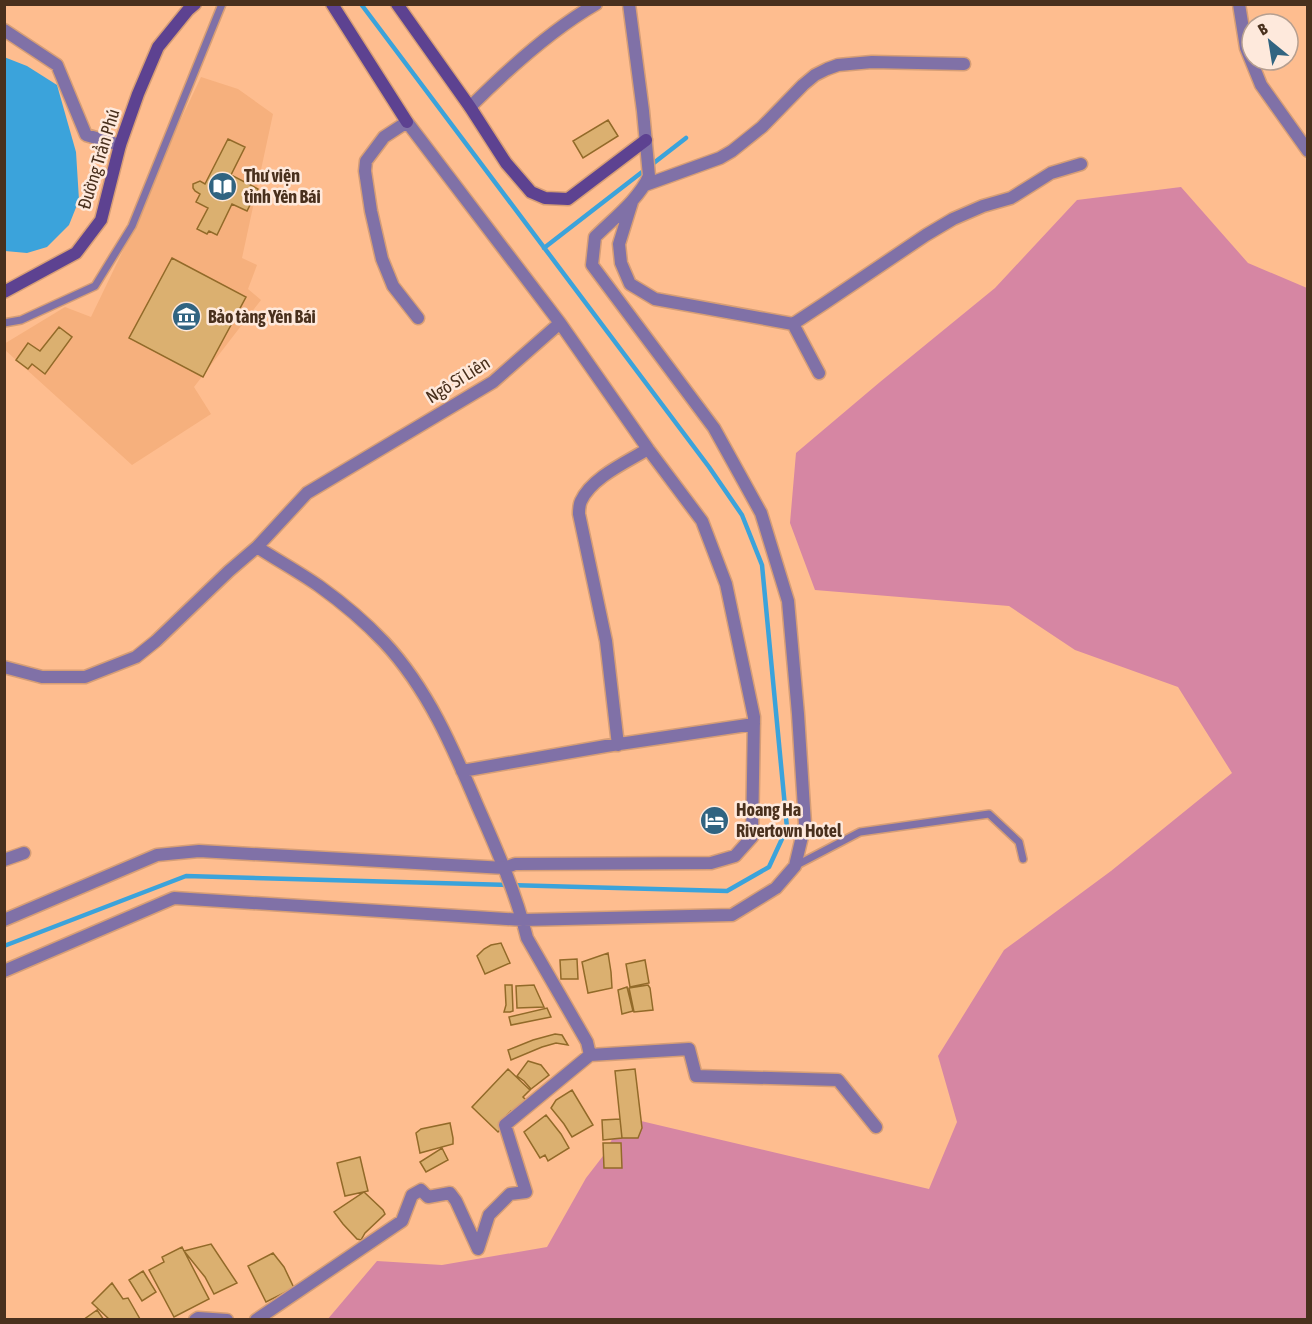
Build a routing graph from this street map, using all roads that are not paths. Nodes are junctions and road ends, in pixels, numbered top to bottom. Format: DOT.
graph roads {
  1 [pos="195,4"];
  2 [pos="222,4"];
  3 [pos="332,4"];
  4 [pos="397,4"];
  5 [pos="596,4"];
  6 [pos="629,4"];
  7 [pos="1239,4"];
  8 [pos="4,30"];
  9 [pos="964,64"];
  10 [pos="470,106"];
  11 [pos="407,122"];
  12 [pos="120,145"];
  13 [pos="646,145"];
  14 [pos="1308,151"];
  15 [pos="1081,164"];
  16 [pos="647,181"];
  17 [pos="632,201"];
  18 [pos="4,292"];
  19 [pos="418,318"];
  20 [pos="4,323"];
  21 [pos="560,323"];
  22 [pos="793,324"];
  23 [pos="819,373"];
  24 [pos="648,449"];
  25 [pos="257,548"];
  26 [pos="4,667"];
  27 [pos="754,724"];
  28 [pos="618,745"];
  29 [pos="462,771"];
  30 [pos="24,853"];
  31 [pos="1023,858"];
  32 [pos="4,860"];
  33 [pos="795,866"];
  34 [pos="506,871"];
  35 [pos="521,915"];
  36 [pos="4,920"];
  37 [pos="4,971"];
  38 [pos="590,1055"];
  39 [pos="876,1127"];
  40 [pos="195,1320"];
  41 [pos="227,1320"];
  42 [pos="256,1320"];
  1 -- 12 [label="street, Đường Trần Phú"];
  2 -- 20 [label="lane"];
  3 -- 11 [label="street"];
  4 -- 10 [label="street"];
  5 -- 10 [label="street"];
  6 -- 13 [label="street"];
  7 -- 14 [label="street"];
  8 -- 12 [label="street"];
  9 -- 16 [label="street"];
  10 -- 13 [label="street"];
  11 -- 19 [label="street"];
  11 -- 21 [label="street"];
  12 -- 18 [label="street, Đường Trần Phú"];
  13 -- 16 [label="street"];
  15 -- 22 [label="street"];
  16 -- 17 [label="street"];
  17 -- 22 [label="street"];
  17 -- 33 [label="street"];
  21 -- 24 [label="street"];
  21 -- 25 [label="street, Ngô Sĩ Liên"];
  22 -- 23 [label="street"];
  24 -- 27 [label="street"];
  24 -- 28 [label="street"];
  25 -- 26 [label="street, Ngô Sĩ Liên"];
  25 -- 29 [label="street"];
  27 -- 28 [label="street"];
  27 -- 34 [label="street"];
  28 -- 29 [label="street"];
  29 -- 34 [label="street"];
  30 -- 32 [label="street"];
  31 -- 33 [label="lane"];
  33 -- 35 [label="street"];
  34 -- 35 [label="street"];
  34 -- 36 [label="street"];
  35 -- 37 [label="street"];
  35 -- 38 [label="street"];
  38 -- 39 [label="street"];
  38 -- 42 [label="street"];
  40 -- 41 [label="street"];
}
